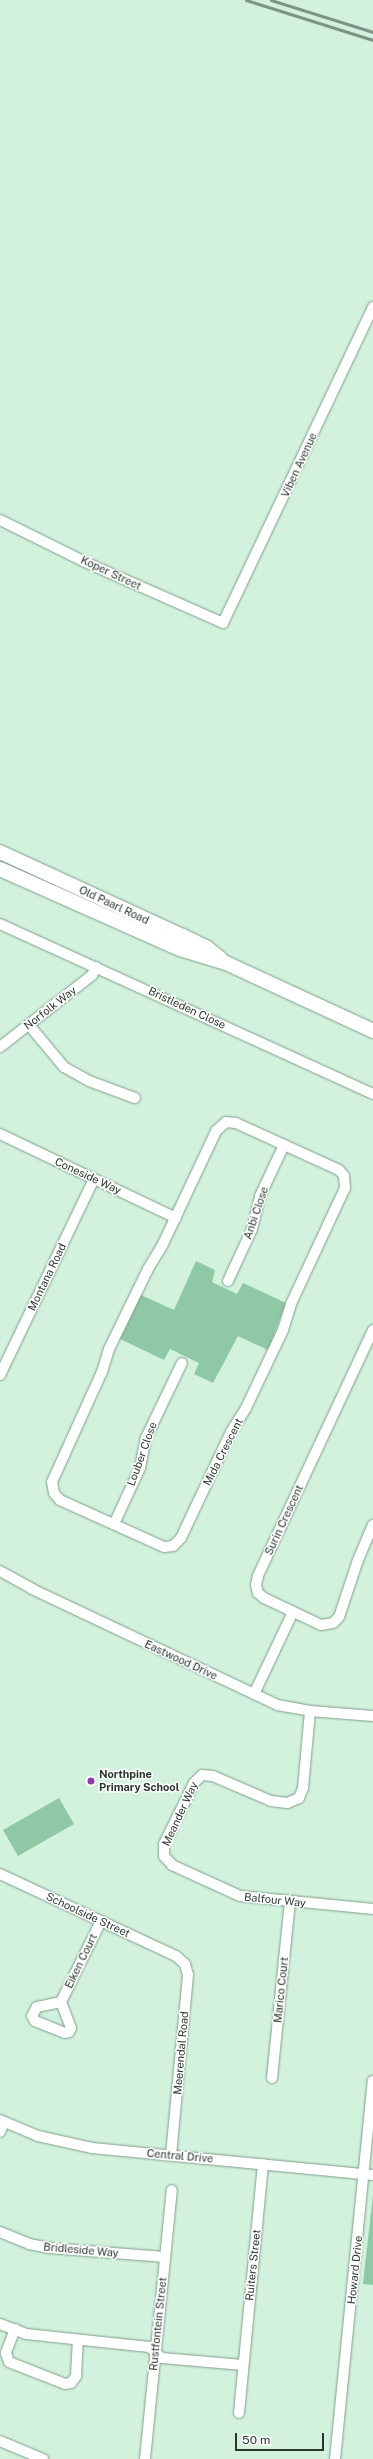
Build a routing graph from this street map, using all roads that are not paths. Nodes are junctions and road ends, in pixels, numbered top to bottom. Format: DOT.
graph roads {
  1 [pos="373,307"];
  2 [pos="0,520"];
  3 [pos="223,623"];
  4 [pos="0,852"];
  5 [pos="0,869"];
  6 [pos="0,924"];
  7 [pos="226,963"];
  8 [pos="96,967"];
  9 [pos="29,1025"];
  10 [pos="373,1031"];
  11 [pos="4,1038"];
  12 [pos="0,1047"];
  13 [pos="373,1094"];
  14 [pos="135,1098"];
  15 [pos="0,1134"];
  16 [pos="284,1144"];
  17 [pos="94,1179"];
  18 [pos="176,1218"];
  19 [pos="228,1281"];
  20 [pos="373,1330"];
  21 [pos="182,1363"];
  22 [pos="0,1375"];
  23 [pos="114,1524"];
  24 [pos="373,1525"];
  25 [pos="370,1542"];
  26 [pos="0,1571"];
  27 [pos="293,1612"];
  28 [pos="254,1694"];
  29 [pos="310,1711"];
  30 [pos="373,1716"];
  31 [pos="164,1856"];
  32 [pos="0,1874"];
  33 [pos="290,1902"];
  34 [pos="373,1909"];
  35 [pos="101,1921"];
  36 [pos="176,1956"];
  37 [pos="61,2002"];
  38 [pos="272,2078"];
  39 [pos="373,2081"];
  40 [pos="2,2121"];
  41 [pos="0,2132"];
  42 [pos="171,2155"];
  43 [pos="263,2164"];
  44 [pos="369,2174"];
  45 [pos="172,2190"];
  46 [pos="0,2232"];
  47 [pos="165,2257"];
  48 [pos="0,2324"];
  49 [pos="15,2330"];
  50 [pos="78,2340"];
  51 [pos="156,2353"];
  52 [pos="244,2366"];
  53 [pos="239,2413"];
  54 [pos="0,2441"];
  55 [pos="43,2459"];
  56 [pos="145,2459"];
  57 [pos="335,2459"];
  1 -- 3 [label="street, Viben Avenue"];
  2 -- 3 [label="street, Koper Street"];
  4 -- 7 [label="main road, Old Paarl Road"];
  5 -- 7 [label="main road, Old Paarl Road"];
  6 -- 8 [label="street, Bristleden Close"];
  7 -- 10 [label="main road, Old Paarl Road"];
  8 -- 9 [label="street, Norfolk Way"];
  8 -- 13 [label="street, Bristleden Close"];
  9 -- 11 [label="street, Norfolk Way"];
  9 -- 14 [label="street"];
  11 -- 12 [label="street, Norfolk Way"];
  15 -- 17 [label="street, Coneside Way"];
  16 -- 18 [label="street, Mida Crescent"];
  16 -- 19 [label="street, Anbi Close"];
  16 -- 23 [label="street, Mida Crescent"];
  17 -- 18 [label="street, Coneside Way"];
  17 -- 22 [label="street, Montana Road"];
  18 -- 23 [label="street, Mida Crescent"];
  20 -- 27 [label="street, Surin Crescent"];
  21 -- 23 [label="street, Louber Close"];
  24 -- 25 [label="street"];
  25 -- 27 [label="street, Surin Crescent"];
  26 -- 28 [label="street, Eastwood Drive"];
  27 -- 28 [label="street"];
  28 -- 29 [label="street, Eastwood Drive"];
  29 -- 30 [label="street, Eastwood Drive"];
  29 -- 31 [label="street, Meander Way"];
  31 -- 33 [label="street, Balfour Way"];
  32 -- 35 [label="street, Schoolside Street"];
  33 -- 34 [label="street, Balfour Way"];
  33 -- 38 [label="street, Marico Court"];
  35 -- 36 [label="street, Schoolside Street"];
  35 -- 37 [label="street, Eiken Court"];
  36 -- 42 [label="street, Meerendal Road"];
  39 -- 44 [label="street, Howard Drive"];
  40 -- 41 [label="street"];
  40 -- 42 [label="street, Central Drive"];
  42 -- 43 [label="street, Central Drive"];
  43 -- 44 [label="street, Central Drive"];
  43 -- 52 [label="street, Ruiters Street"];
  44 -- 57 [label="street, Howard Drive"];
  45 -- 47 [label="street, Rustfontein Street"];
  46 -- 47 [label="street, Bridleside Way"];
  47 -- 51 [label="street, Rustfontein Street"];
  48 -- 49 [label="street"];
  49 -- 50 [label="street"];
  49 -- 50 [label="street"];
  50 -- 51 [label="street"];
  51 -- 52 [label="street"];
  51 -- 56 [label="street, Rustfontein Street"];
  52 -- 53 [label="street, Ruiters Street"];
  54 -- 55 [label="street"];
}
